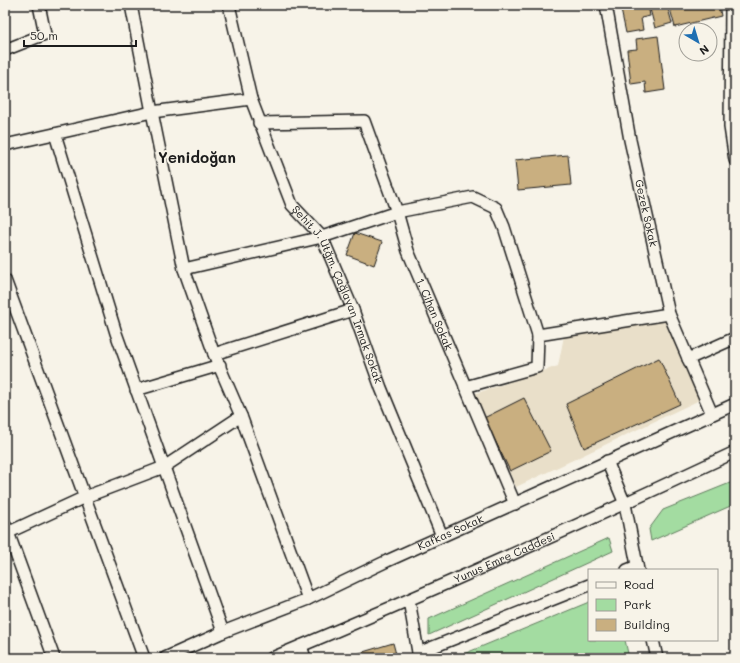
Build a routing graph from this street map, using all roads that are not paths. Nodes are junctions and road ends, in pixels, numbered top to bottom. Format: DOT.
graph roads {
  1 [pos="39,5"];
  2 [pos="132,5"];
  3 [pos="229,5"];
  4 [pos="606,5"];
  5 [pos="731,5"];
  6 [pos="5,50"];
  7 [pos="251,99"];
  8 [pos="152,112"];
  9 [pos="259,123"];
  10 [pos="733,127"];
  11 [pos="55,134"];
  12 [pos="5,145"];
  13 [pos="735,160"];
  14 [pos="397,212"];
  15 [pos="322,237"];
  16 [pos="184,269"];
  17 [pos="5,280"];
  18 [pos="353,310"];
  19 [pos="669,314"];
  20 [pos="538,335"];
  21 [pos="735,338"];
  22 [pos="214,354"];
  23 [pos="688,359"];
  24 [pos="220,365"];
  25 [pos="465,387"];
  26 [pos="136,390"];
  27 [pos="735,404"];
  28 [pos="712,414"];
  29 [pos="241,416"];
  30 [pos="735,452"];
  31 [pos="607,461"];
  32 [pos="164,467"];
  33 [pos="85,497"];
  34 [pos="515,504"];
  35 [pos="624,504"];
  36 [pos="6,530"];
  37 [pos="442,536"];
  38 [pos="634,569"];
  39 [pos="588,585"];
  40 [pos="308,599"];
  41 [pos="409,600"];
  42 [pos="223,632"];
  43 [pos="653,641"];
  44 [pos="301,646"];
  45 [pos="419,656"];
  46 [pos="54,658"];
  47 [pos="144,658"];
  48 [pos="165,658"];
  49 [pos="272,658"];
  50 [pos="304,658"];
  51 [pos="657,658"];
  1 -- 6 [label="street"];
  2 -- 8 [label="street"];
  3 -- 7 [label="street, Şehit J. Ütğm. Çağlayan Irmak Sokak"];
  4 -- 19 [label="street, Gezek Sokak"];
  5 -- 10 [label="street"];
  7 -- 8 [label="street"];
  7 -- 9 [label="street, Şehit J. Ütğm. Çağlayan Irmak Sokak"];
  8 -- 11 [label="street"];
  8 -- 16 [label="street"];
  9 -- 14 [label="street, 1. Cihan Sokak"];
  9 -- 15 [label="street, Şehit J. Ütğm. Çağlayan Irmak Sokak"];
  10 -- 13 [label="street"];
  11 -- 12 [label="street"];
  11 -- 26 [label="street"];
  14 -- 15 [label="street"];
  14 -- 20 [label="street"];
  14 -- 25 [label="street, 1. Cihan Sokak"];
  15 -- 16 [label="street"];
  15 -- 18 [label="street, Şehit J. Ütğm. Çağlayan Irmak Sokak"];
  16 -- 22 [label="street"];
  17 -- 33 [label="street"];
  18 -- 22 [label="street"];
  18 -- 37 [label="street, Şehit J. Ütğm. Çağlayan Irmak Sokak"];
  19 -- 20 [label="street"];
  19 -- 23 [label="street, Gezek Sokak"];
  20 -- 25 [label="street"];
  21 -- 23 [label="street"];
  22 -- 24 [label="street"];
  23 -- 28 [label="street, Gezek Sokak"];
  24 -- 26 [label="street"];
  24 -- 29 [label="street"];
  25 -- 34 [label="street, 1. Cihan Sokak"];
  26 -- 32 [label="street"];
  27 -- 28 [label="street, Kafkas Sokak"];
  28 -- 31 [label="street, Kafkas Sokak"];
  29 -- 32 [label="street"];
  29 -- 40 [label="street"];
  30 -- 35 [label="street, Yunus Emre Caddesi"];
  31 -- 34 [label="street, Kafkas Sokak"];
  31 -- 35 [label="street"];
  32 -- 33 [label="street"];
  32 -- 42 [label="street"];
  33 -- 36 [label="street"];
  33 -- 47 [label="street"];
  34 -- 37 [label="street, Kafkas Sokak"];
  35 -- 38 [label="street"];
  35 -- 41 [label="street, Yunus Emre Caddesi"];
  36 -- 46 [label="street"];
  37 -- 40 [label="street, Kafkas Sokak"];
  39 -- 45 [label="street"];
  40 -- 42 [label="street, Kafkas Sokak"];
  41 -- 44 [label="street, Yunus Emre Caddesi"];
  41 -- 45 [label="street"];
  42 -- 48 [label="street, Kafkas Sokak"];
  43 -- 51 [label="street"];
  44 -- 49 [label="street, Yunus Emre Caddesi"];
  44 -- 50 [label="street"];
}
